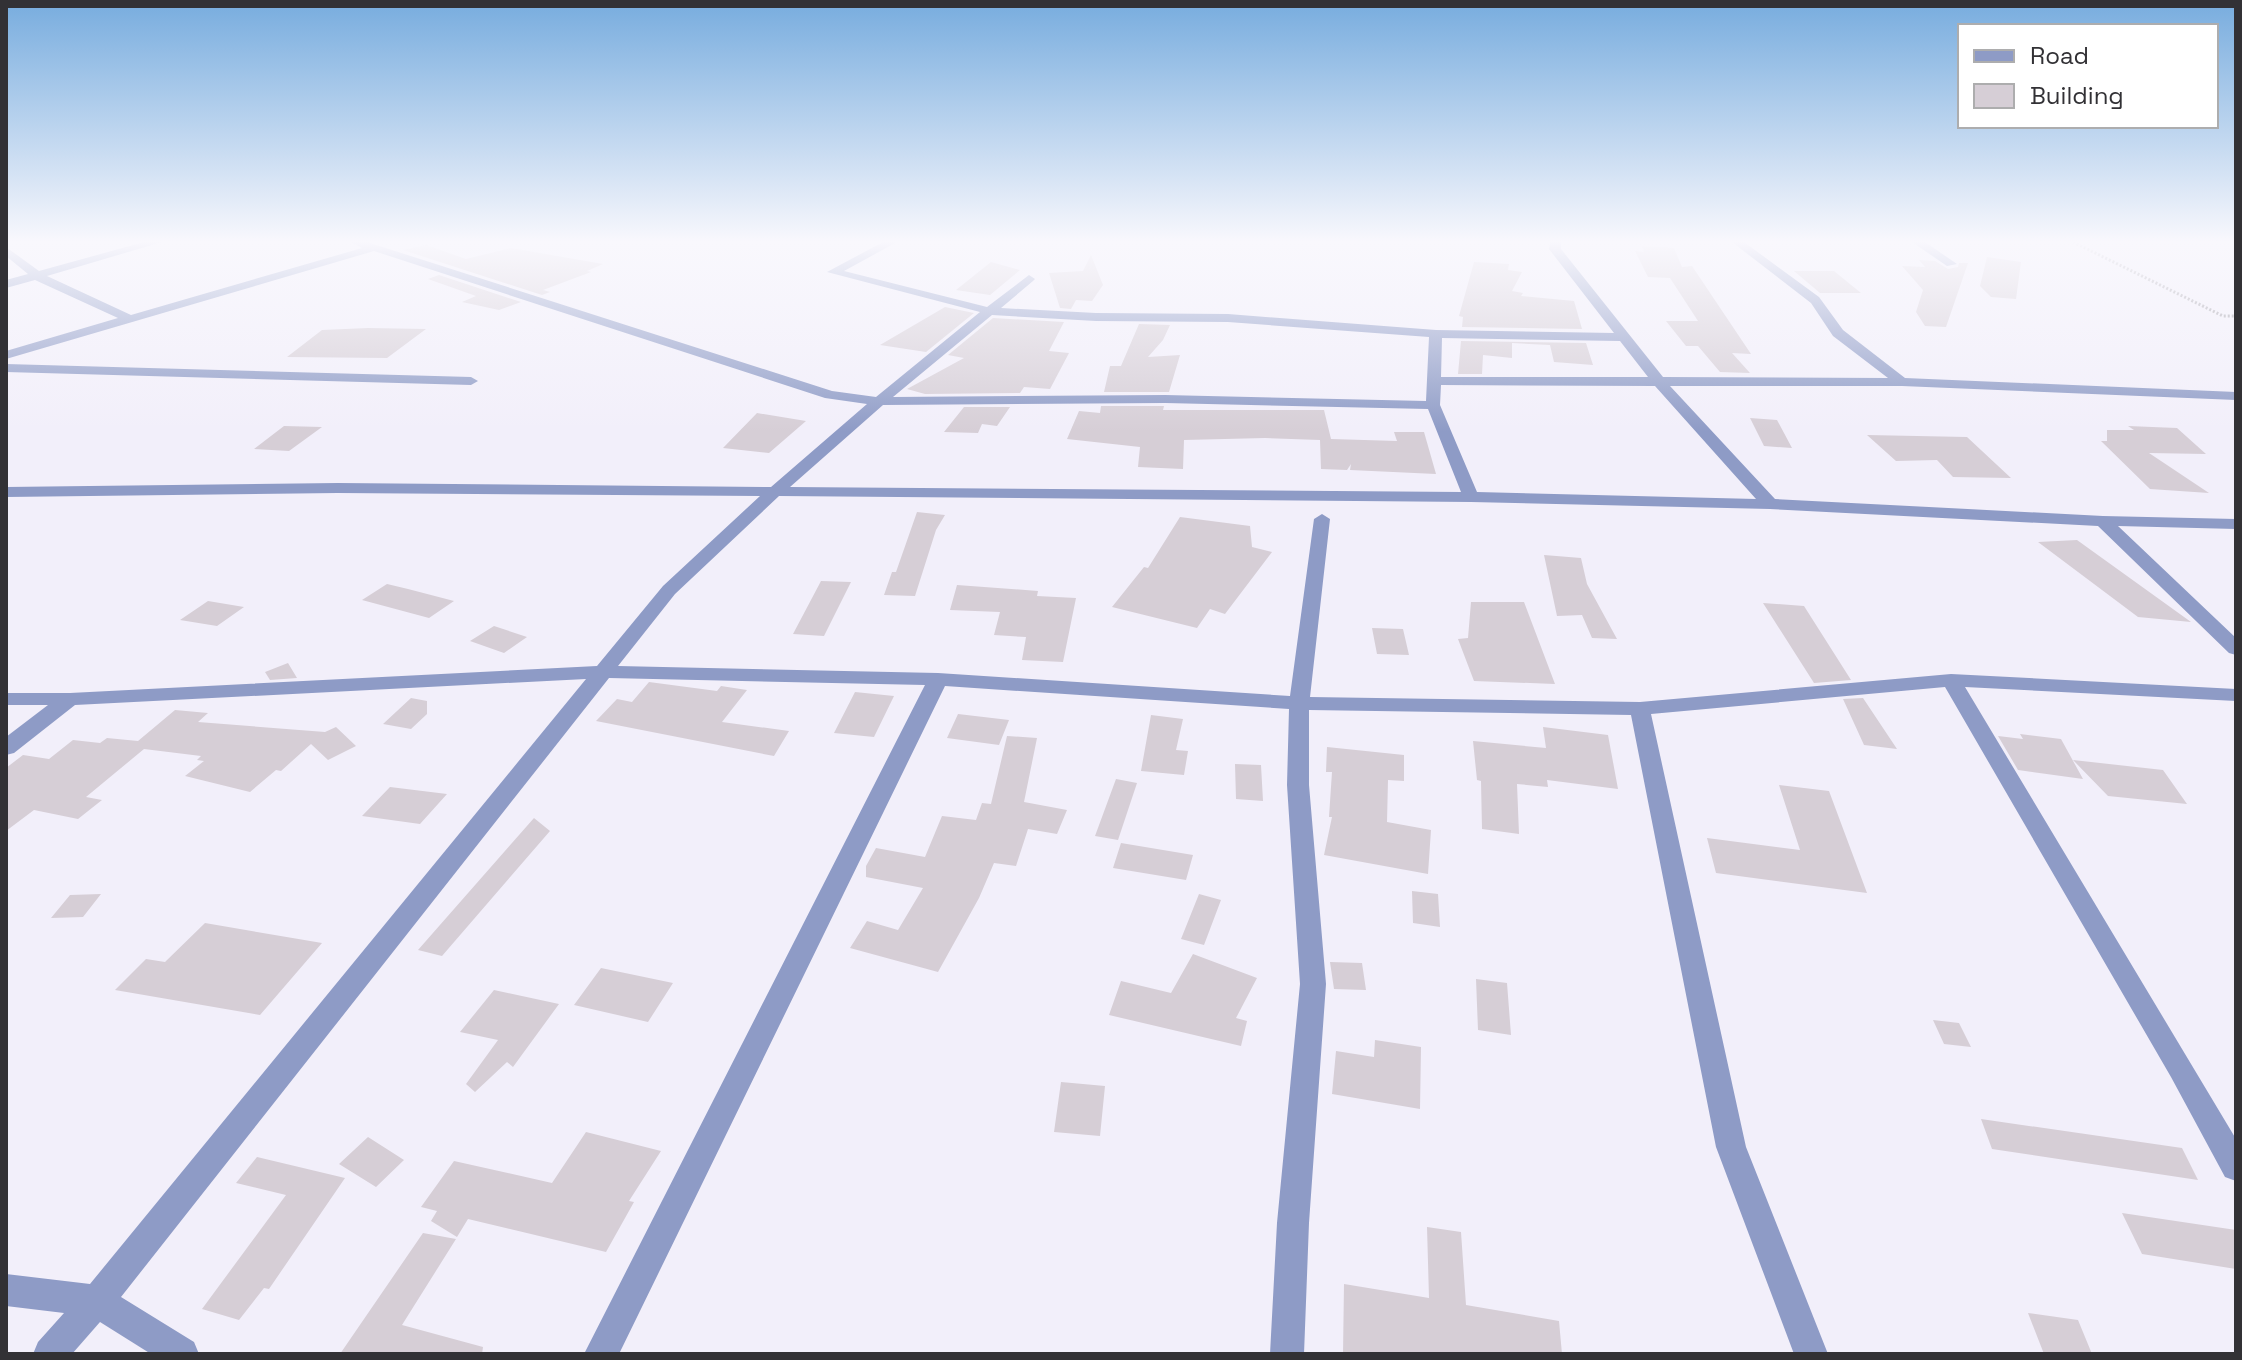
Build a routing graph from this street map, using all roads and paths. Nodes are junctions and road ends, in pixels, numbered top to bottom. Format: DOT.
graph roads {
  1 [pos="101,305"];
  2 [pos="172,305"];
  3 [pos="552,305"];
  4 [pos="967,305"];
  5 [pos="996,305"];
  6 [pos="1599,305"];
  7 [pos="1819,305"];
  8 [pos="2202,305"];
  9 [pos="989,311"];
  10 [pos="2236,316"];
  11 [pos="128,318"];
  12 [pos="1436,334"];
  13 [pos="1624,337"];
  14 [pos="6,355"];
  15 [pos="6,368"];
  16 [pos="471,381"];
  17 [pos="1434,381"];
  18 [pos="1902,382"];
  19 [pos="1660,383"];
  20 [pos="2236,396"];
  21 [pos="878,401"];
  22 [pos="1433,405"];
  23 [pos="6,492"];
  24 [pos="771,493"];
  25 [pos="1471,497"];
  26 [pos="1770,504"];
  27 [pos="1322,519"];
  28 [pos="2103,521"];
  29 [pos="2236,524"];
  30 [pos="2236,649"];
  31 [pos="603,672"];
  32 [pos="938,679"];
  33 [pos="1951,680"];
  34 [pos="2236,695"];
  35 [pos="6,699"];
  36 [pos="70,699"];
  37 [pos="1299,703"];
  38 [pos="1640,709"];
  39 [pos="6,748"];
  40 [pos="2236,1167"];
  41 [pos="6,1290"];
  42 [pos="97,1301"];
  43 [pos="50,1354"];
  44 [pos="182,1354"];
  45 [pos="601,1354"];
  46 [pos="1287,1354"];
  47 [pos="1811,1354"];
  1 -- 11 [label="street"];
  2 -- 11 [label="street"];
  3 -- 21 [label="street"];
  4 -- 9 [label="street"];
  5 -- 9 [label="street"];
  6 -- 13 [label="street"];
  7 -- 18 [label="street"];
  8 -- 10 [label="path"];
  9 -- 12 [label="street"];
  9 -- 21 [label="street"];
  11 -- 14 [label="street"];
  12 -- 13 [label="street"];
  12 -- 17 [label="street"];
  13 -- 19 [label="street"];
  15 -- 16 [label="street"];
  17 -- 19 [label="street"];
  17 -- 22 [label="street"];
  18 -- 19 [label="street"];
  18 -- 20 [label="street"];
  19 -- 26 [label="street"];
  21 -- 22 [label="street"];
  21 -- 24 [label="street"];
  22 -- 25 [label="street"];
  23 -- 24 [label="street"];
  24 -- 25 [label="street"];
  24 -- 31 [label="street"];
  25 -- 26 [label="street"];
  26 -- 28 [label="street"];
  27 -- 37 [label="street"];
  28 -- 29 [label="street"];
  28 -- 30 [label="street"];
  31 -- 32 [label="street"];
  31 -- 36 [label="street"];
  31 -- 42 [label="street"];
  32 -- 37 [label="street"];
  32 -- 45 [label="street"];
  33 -- 34 [label="street"];
  33 -- 38 [label="street"];
  33 -- 40 [label="street"];
  35 -- 36 [label="street"];
  36 -- 39 [label="street"];
  37 -- 38 [label="street"];
  37 -- 46 [label="street"];
  38 -- 47 [label="street"];
  41 -- 42 [label="street"];
  42 -- 43 [label="street"];
  42 -- 44 [label="street"];
}
